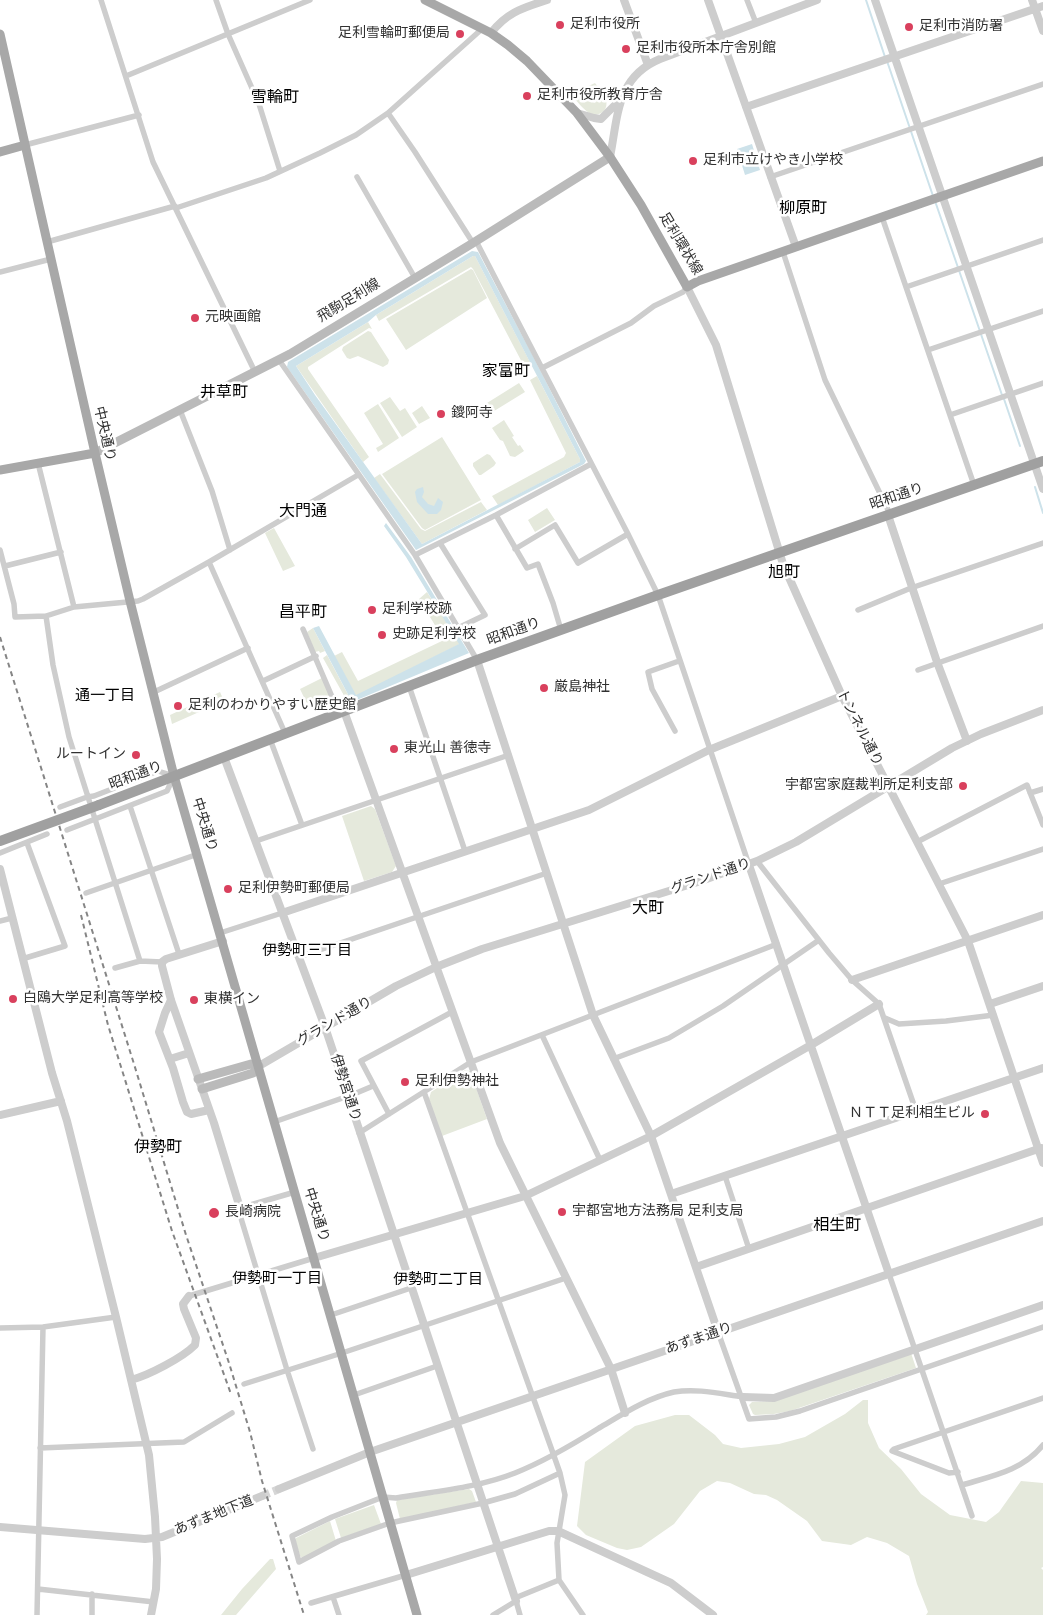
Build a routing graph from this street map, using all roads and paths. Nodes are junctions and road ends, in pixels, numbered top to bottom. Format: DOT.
graph roads {
  1 [pos="101,0"];
  2 [pos="216,0"];
  3 [pos="310,0"];
  4 [pos="425,0"];
  5 [pos="547,0"];
  6 [pos="624,0"];
  7 [pos="708,0"];
  8 [pos="747,0"];
  9 [pos="817,0"];
  10 [pos="875,0"];
  11 [pos="1032,0"];
  12 [pos="1039,7"];
  13 [pos="756,23"];
  14 [pos="482,28"];
  15 [pos="1043,31"];
  16 [pos="491,33"];
  17 [pos="228,34"];
  18 [pos="721,36"];
  19 [pos="0,39"];
  20 [pos="895,56"];
  21 [pos="648,65"];
  22 [pos="126,76"];
  23 [pos="1043,84"];
  24 [pos="622,99"];
  25 [pos="746,107"];
  26 [pos="388,113"];
  27 [pos="577,113"];
  28 [pos="139,115"];
  29 [pos="918,126"];
  30 [pos="25,145"];
  31 [pos="0,152"];
  32 [pos="610,158"];
  33 [pos="1043,161"];
  34 [pos="280,171"];
  35 [pos="357,177"];
  36 [pos="770,177"];
  37 [pos="942,196"];
  38 [pos="175,207"];
  39 [pos="882,217"];
  40 [pos="1043,240"];
  41 [pos="47,242"];
  42 [pos="475,242"];
  43 [pos="796,248"];
  44 [pos="783,252"];
  45 [pos="51,258"];
  46 [pos="966,266"];
  47 [pos="0,272"];
  48 [pos="415,278"];
  49 [pos="687,287"];
  50 [pos="906,287"];
  51 [pos="1043,311"];
  52 [pos="988,330"];
  53 [pos="928,350"];
  54 [pos="279,360"];
  55 [pos="542,368"];
  56 [pos="255,372"];
  57 [pos="1043,382"];
  58 [pos="1010,394"];
  59 [pos="180,410"];
  60 [pos="950,415"];
  61 [pos="94,453"];
  62 [pos="38,463"];
  63 [pos="1039,463"];
  64 [pos="591,464"];
  65 [pos="0,470"];
  66 [pos="358,475"];
  67 [pos="974,485"];
  68 [pos="1043,489"];
  69 [pos="496,515"];
  70 [pos="889,515"];
  71 [pos="628,534"];
  72 [pos="440,543"];
  73 [pos="1043,543"];
  74 [pos="515,549"];
  75 [pos="0,550"];
  76 [pos="230,550"];
  77 [pos="61,552"];
  78 [pos="780,553"];
  79 [pos="415,555"];
  80 [pos="209,562"];
  81 [pos="5,566"];
  82 [pos="911,588"];
  83 [pos="658,596"];
  84 [pos="130,601"];
  85 [pos="74,608"];
  86 [pos="858,610"];
  87 [pos="46,616"];
  88 [pos="1043,626"];
  89 [pos="458,628"];
  90 [pos="303,629"];
  91 [pos="561,630"];
  92 [pos="248,648"];
  93 [pos="316,656"];
  94 [pos="477,660"];
  95 [pos="679,660"];
  96 [pos="937,662"];
  97 [pos="918,670"];
  98 [pos="263,682"];
  99 [pos="409,686"];
  100 [pos="154,692"];
  101 [pos="842,696"];
  102 [pos="1043,710"];
  103 [pos="342,712"];
  104 [pos="285,732"];
  105 [pos="674,732"];
  106 [pos="270,739"];
  107 [pos="966,741"];
  108 [pos="709,750"];
  109 [pos="509,755"];
  110 [pos="224,757"];
  111 [pos="174,776"];
  112 [pos="440,779"];
  113 [pos="888,786"];
  114 [pos="1043,789"];
  115 [pos="1030,793"];
  116 [pos="87,797"];
  117 [pos="376,800"];
  118 [pos="130,806"];
  119 [pos="60,807"];
  120 [pos="94,819"];
  121 [pos="1043,825"];
  122 [pos="302,826"];
  123 [pos="532,829"];
  124 [pos="67,830"];
  125 [pos="47,834"];
  126 [pos="256,841"];
  127 [pos="0,842"];
  128 [pos="918,842"];
  129 [pos="27,843"];
  130 [pos="1043,849"];
  131 [pos="464,851"];
  132 [pos="0,853"];
  133 [pos="198,854"];
  134 [pos="758,861"];
  135 [pos="749,865"];
  136 [pos="0,869"];
  137 [pos="151,871"];
  138 [pos="402,873"];
  139 [pos="547,873"];
  140 [pos="115,884"];
  141 [pos="939,884"];
  142 [pos="86,893"];
  143 [pos="282,913"];
  144 [pos="1043,915"];
  145 [pos="418,917"];
  146 [pos="12,918"];
  147 [pos="0,921"];
  148 [pos="563,923"];
  149 [pos="222,937"];
  150 [pos="818,940"];
  151 [pos="968,941"];
  152 [pos="777,944"];
  153 [pos="179,954"];
  154 [pos="299,957"];
  155 [pos="22,959"];
  156 [pos="140,961"];
  157 [pos="162,962"];
  158 [pos="784,965"];
  159 [pos="436,967"];
  160 [pos="116,968"];
  161 [pos="852,980"];
  162 [pos="1043,986"];
  163 [pos="171,1000"];
  164 [pos="880,1004"];
  165 [pos="990,1004"];
  166 [pos="452,1012"];
  167 [pos="994,1015"];
  168 [pos="593,1016"];
  169 [pos="885,1018"];
  170 [pos="325,1028"];
  171 [pos="542,1035"];
  172 [pos="811,1045"];
  173 [pos="189,1053"];
  174 [pos="170,1059"];
  175 [pos="613,1059"];
  176 [pos="471,1062"];
  177 [pos="259,1066"];
  178 [pos="1043,1068"];
  179 [pos="1015,1077"];
  180 [pos="198,1079"];
  181 [pos="373,1086"];
  182 [pos="202,1089"];
  183 [pos="424,1092"];
  184 [pos="347,1096"];
  185 [pos="61,1101"];
  186 [pos="210,1110"];
  187 [pos="916,1111"];
  188 [pos="389,1114"];
  189 [pos="0,1115"];
  190 [pos="274,1122"];
  191 [pos="359,1132"];
  192 [pos="651,1136"];
  193 [pos="841,1136"];
  194 [pos="1041,1148"];
  195 [pos="600,1160"];
  196 [pos="1043,1163"];
  197 [pos="725,1176"];
  198 [pos="294,1192"];
  199 [pos="671,1194"];
  200 [pos="526,1196"];
  201 [pos="240,1208"];
  202 [pos="866,1209"];
  203 [pos="466,1213"];
  204 [pos="1043,1221"];
  205 [pos="394,1234"];
  206 [pos="749,1249"];
  207 [pos="314,1258"];
  208 [pos="696,1267"];
  209 [pos="889,1274"];
  210 [pos="258,1275"];
  211 [pos="566,1278"];
  212 [pos="411,1288"];
  213 [pos="189,1296"];
  214 [pos="498,1302"];
  215 [pos="1043,1305"];
  216 [pos="331,1314"];
  217 [pos="116,1317"];
  218 [pos="43,1327"];
  219 [pos="424,1327"];
  220 [pos="1043,1327"];
  221 [pos="0,1328"];
  222 [pos="718,1332"];
  223 [pos="915,1349"];
  224 [pos="342,1354"];
  225 [pos="437,1366"];
  226 [pos="611,1369"];
  227 [pos="921,1369"];
  228 [pos="287,1370"];
  229 [pos="131,1380"];
  230 [pos="244,1384"];
  231 [pos="354,1395"];
  232 [pos="532,1396"];
  233 [pos="742,1397"];
  234 [pos="1043,1398"];
  235 [pos="232,1413"];
  236 [pos="625,1413"];
  237 [pos="457,1423"];
  238 [pos="944,1432"];
  239 [pos="146,1443"];
  240 [pos="1043,1445"];
  241 [pos="40,1448"];
  242 [pos="313,1449"];
  243 [pos="370,1452"];
  244 [pos="554,1456"];
  245 [pos="958,1472"];
  246 [pos="560,1473"];
  247 [pos="477,1485"];
  248 [pos="962,1485"];
  249 [pos="279,1489"];
  250 [pos="262,1496"];
  251 [pos="383,1497"];
  252 [pos="484,1503"];
  253 [pos="972,1516"];
  254 [pos="390,1523"];
  255 [pos="0,1526"];
  256 [pos="38,1530"];
  257 [pos="558,1531"];
  258 [pos="155,1538"];
  259 [pos="498,1547"];
  260 [pos="406,1575"];
  261 [pos="559,1580"];
  262 [pos="38,1589"];
  263 [pos="92,1594"];
  264 [pos="333,1597"];
  265 [pos="515,1599"];
  266 [pos="154,1602"];
  267 [pos="311,1603"];
  268 [pos="37,1615"];
  269 [pos="92,1615"];
  270 [pos="152,1615"];
  271 [pos="339,1615"];
  272 [pos="417,1615"];
  273 [pos="493,1615"];
  274 [pos="520,1615"];
  275 [pos="583,1615"];
  276 [pos="713,1615"];
  1 -- 22 [label="street"];
  2 -- 17 [label="street"];
  3 -- 17 [label="street"];
  4 -- 14 [label="main road, 足利環状線"];
  5 -- 16 [label="street"];
  6 -- 21 [label="street"];
  7 -- 18 [label="street"];
  8 -- 13 [label="street"];
  9 -- 13 [label="street"];
  10 -- 20 [label="street"];
  11 -- 12 [label="street"];
  12 -- 15 [label="street"];
  12 -- 20 [label="street"];
  13 -- 18 [label="street"];
  14 -- 16 [label="main road, 足利環状線"];
  14 -- 26 [label="street"];
  16 -- 27 [label="main road, 足利環状線"];
  17 -- 22 [label="street"];
  17 -- 34 [label="street"];
  18 -- 21 [label="street"];
  18 -- 25 [label="street"];
  19 -- 30 [label="main road, 中央通り"];
  20 -- 25 [label="street"];
  20 -- 29 [label="street"];
  21 -- 24 [label="street"];
  22 -- 28 [label="street"];
  23 -- 29 [label="street"];
  24 -- 27 [label="street"];
  24 -- 32 [label="street"];
  25 -- 36 [label="street"];
  26 -- 34 [label="street"];
  26 -- 42 [label="street"];
  27 -- 32 [label="main road, 足利環状線"];
  28 -- 30 [label="street"];
  28 -- 38 [label="street"];
  29 -- 36 [label="street"];
  29 -- 37 [label="street"];
  30 -- 31 [label="main road"];
  30 -- 41 [label="main road, 中央通り"];
  32 -- 42 [label="main road, 飛駒足利線"];
  32 -- 49 [label="main road, 足利環状線"];
  33 -- 37 [label="main road, 足利環状線"];
  34 -- 38 [label="street"];
  35 -- 48 [label="street"];
  36 -- 43 [label="street"];
  37 -- 39 [label="main road, 足利環状線"];
  37 -- 46 [label="street"];
  38 -- 41 [label="street"];
  38 -- 56 [label="street"];
  39 -- 43 [label="main road, 足利環状線"];
  39 -- 50 [label="street"];
  40 -- 46 [label="street"];
  41 -- 45 [label="main road, 中央通り"];
  42 -- 48 [label="main road, 飛駒足利線"];
  42 -- 55 [label="street"];
  43 -- 44 [label="main road, 足利環状線"];
  44 -- 49 [label="main road, 足利環状線"];
  44 -- 70 [label="street"];
  45 -- 47 [label="street"];
  45 -- 61 [label="main road, 中央通り"];
  46 -- 50 [label="street"];
  46 -- 52 [label="street"];
  48 -- 54 [label="main road, 飛駒足利線"];
  49 -- 55 [label="street"];
  49 -- 78 [label="street, トンネル通り"];
  50 -- 53 [label="street"];
  51 -- 52 [label="street"];
  52 -- 53 [label="street"];
  52 -- 58 [label="street"];
  53 -- 60 [label="street"];
  54 -- 56 [label="main road, 飛駒足利線"];
  54 -- 66 [label="street"];
  55 -- 64 [label="street"];
  56 -- 59 [label="main road, 飛駒足利線"];
  57 -- 58 [label="street"];
  58 -- 60 [label="street"];
  58 -- 63 [label="street"];
  59 -- 61 [label="main road, 飛駒足利線"];
  59 -- 76 [label="street"];
  60 -- 67 [label="street"];
  61 -- 62 [label="main road"];
  61 -- 84 [label="main road, 中央通り"];
  62 -- 65 [label="main road"];
  62 -- 77 [label="street"];
  63 -- 67 [label="highway, 昭和通り"];
  63 -- 68 [label="street"];
  64 -- 69 [label="street"];
  64 -- 71 [label="street"];
  66 -- 76 [label="street"];
  66 -- 79 [label="street"];
  67 -- 70 [label="highway, 昭和通り"];
  69 -- 72 [label="street"];
  69 -- 74 [label="street"];
  70 -- 78 [label="highway, 昭和通り"];
  70 -- 82 [label="street"];
  71 -- 74 [label="street"];
  71 -- 83 [label="street"];
  72 -- 79 [label="street"];
  72 -- 89 [label="street"];
  73 -- 82 [label="street"];
  74 -- 91 [label="street"];
  75 -- 81 [label="street"];
  76 -- 80 [label="street"];
  77 -- 81 [label="street"];
  77 -- 85 [label="street"];
  78 -- 83 [label="highway, 昭和通り"];
  78 -- 101 [label="street, トンネル通り"];
  79 -- 89 [label="street"];
  80 -- 84 [label="street"];
  80 -- 92 [label="street"];
  81 -- 87 [label="street"];
  82 -- 86 [label="street"];
  82 -- 96 [label="street"];
  83 -- 91 [label="highway, 昭和通り"];
  83 -- 95 [label="street"];
  84 -- 85 [label="street"];
  84 -- 100 [label="main road, 中央通り"];
  85 -- 87 [label="street"];
  87 -- 116 [label="street"];
  88 -- 96 [label="street"];
  89 -- 94 [label="street"];
  90 -- 93 [label="street"];
  91 -- 94 [label="highway, 昭和通り"];
  92 -- 98 [label="street"];
  92 -- 100 [label="street"];
  93 -- 98 [label="street"];
  93 -- 103 [label="street"];
  94 -- 99 [label="highway, 昭和通り"];
  94 -- 109 [label="street"];
  95 -- 105 [label="street"];
  95 -- 108 [label="street"];
  96 -- 97 [label="street"];
  96 -- 107 [label="street"];
  98 -- 104 [label="street"];
  99 -- 103 [label="highway, 昭和通り"];
  99 -- 112 [label="street"];
  100 -- 111 [label="main road, 中央通り"];
  101 -- 108 [label="street"];
  101 -- 113 [label="street, トンネル通り"];
  102 -- 107 [label="street, グランド通り"];
  103 -- 104 [label="highway, 昭和通り"];
  103 -- 117 [label="street"];
  104 -- 106 [label="highway, 昭和通り"];
  106 -- 110 [label="highway, 昭和通り"];
  106 -- 122 [label="street"];
  107 -- 113 [label="street, グランド通り"];
  108 -- 123 [label="street"];
  108 -- 135 [label="street"];
  109 -- 112 [label="street"];
  109 -- 123 [label="street"];
  110 -- 111 [label="highway, 昭和通り"];
  110 -- 126 [label="street, 伊勢宮通り"];
  111 -- 116 [label="street"];
  111 -- 118 [label="street"];
  111 -- 127 [label="highway, 昭和通り, bridge"];
  111 -- 133 [label="main road, 中央通り"];
  112 -- 117 [label="street"];
  112 -- 131 [label="street"];
  113 -- 128 [label="street, トンネル通り"];
  113 -- 134 [label="street, グランド通り"];
  114 -- 115 [label="street"];
  115 -- 121 [label="street"];
  115 -- 128 [label="street"];
  116 -- 119 [label="street"];
  116 -- 120 [label="street"];
  117 -- 122 [label="street"];
  117 -- 138 [label="street"];
  118 -- 120 [label="street"];
  118 -- 137 [label="street"];
  120 -- 124 [label="street"];
  120 -- 140 [label="street"];
  122 -- 126 [label="street"];
  123 -- 131 [label="street"];
  123 -- 139 [label="street"];
  125 -- 129 [label="street"];
  126 -- 143 [label="street, 伊勢宮通り"];
  128 -- 141 [label="street, トンネル通り"];
  129 -- 132 [label="street"];
  129 -- 155 [label="street"];
  130 -- 141 [label="street"];
  131 -- 138 [label="street"];
  133 -- 137 [label="street"];
  133 -- 149 [label="main road, 中央通り"];
  134 -- 135 [label="street, グランド通り"];
  134 -- 150 [label="street"];
  135 -- 148 [label="street, グランド通り"];
  135 -- 152 [label="street"];
  136 -- 146 [label="street"];
  137 -- 140 [label="street"];
  137 -- 153 [label="street"];
  138 -- 143 [label="street"];
  138 -- 145 [label="street"];
  139 -- 145 [label="street"];
  139 -- 148 [label="street"];
  140 -- 142 [label="street"];
  140 -- 156 [label="street"];
  141 -- 151 [label="street, トンネル通り"];
  143 -- 149 [label="street"];
  143 -- 154 [label="street, 伊勢宮通り"];
  144 -- 151 [label="street"];
  145 -- 154 [label="street"];
  145 -- 159 [label="street"];
  146 -- 147 [label="street"];
  146 -- 155 [label="street"];
  148 -- 159 [label="street, グランド通り"];
  148 -- 168 [label="street"];
  149 -- 153 [label="street"];
  149 -- 177 [label="main road, 中央通り"];
  150 -- 158 [label="street"];
  150 -- 161 [label="street"];
  151 -- 161 [label="street"];
  151 -- 165 [label="street, トンネル通り"];
  152 -- 158 [label="street"];
  152 -- 168 [label="street"];
  153 -- 157 [label="street"];
  154 -- 170 [label="street, 伊勢宮通り"];
  155 -- 185 [label="street"];
  156 -- 157 [label="street"];
  156 -- 160 [label="street"];
  157 -- 163 [label="street"];
  158 -- 172 [label="street"];
  158 -- 175 [label="street"];
  159 -- 166 [label="street"];
  159 -- 170 [label="street, グランド通り"];
  161 -- 164 [label="street"];
  162 -- 165 [label="street"];
  163 -- 173 [label="street"];
  163 -- 174 [label="street"];
  164 -- 169 [label="street"];
  164 -- 172 [label="street"];
  165 -- 167 [label="street, トンネル通り"];
  166 -- 176 [label="street"];
  166 -- 181 [label="street"];
  167 -- 169 [label="street"];
  167 -- 179 [label="street, トンネル通り"];
  168 -- 171 [label="street"];
  168 -- 175 [label="street"];
  169 -- 187 [label="street"];
  170 -- 177 [label="street, グランド通り"];
  170 -- 184 [label="street, 伊勢宮通り"];
  171 -- 176 [label="street"];
  171 -- 195 [label="street"];
  172 -- 192 [label="street"];
  172 -- 193 [label="street"];
  173 -- 174 [label="street"];
  173 -- 180 [label="street"];
  174 -- 186 [label="street"];
  175 -- 192 [label="street"];
  176 -- 183 [label="street"];
  176 -- 200 [label="street"];
  177 -- 180 [label="main road"];
  177 -- 182 [label="main road"];
  177 -- 190 [label="main road, 中央通り"];
  178 -- 179 [label="street"];
  179 -- 187 [label="street"];
  179 -- 194 [label="street, トンネル通り"];
  180 -- 182 [label="street"];
  181 -- 184 [label="street"];
  181 -- 188 [label="street"];
  182 -- 186 [label="street"];
  183 -- 188 [label="street"];
  183 -- 203 [label="street"];
  184 -- 190 [label="street"];
  184 -- 191 [label="street, 伊勢宮通り"];
  185 -- 189 [label="street"];
  185 -- 217 [label="street"];
  186 -- 201 [label="street"];
  187 -- 193 [label="street"];
  188 -- 191 [label="street"];
  190 -- 198 [label="main road, 中央通り"];
  191 -- 205 [label="street, 伊勢宮通り"];
  192 -- 195 [label="street"];
  192 -- 199 [label="street"];
  193 -- 197 [label="street"];
  193 -- 202 [label="street"];
  194 -- 196 [label="street, トンネル通り"];
  194 -- 202 [label="street"];
  195 -- 200 [label="street"];
  197 -- 199 [label="street"];
  197 -- 206 [label="street"];
  198 -- 201 [label="street"];
  198 -- 207 [label="main road, 中央通り"];
  199 -- 208 [label="street"];
  200 -- 203 [label="street"];
  200 -- 211 [label="street"];
  201 -- 210 [label="street"];
  202 -- 206 [label="street"];
  202 -- 209 [label="street"];
  203 -- 205 [label="street"];
  203 -- 214 [label="street"];
  204 -- 209 [label="street, あずま通り"];
  205 -- 207 [label="street"];
  205 -- 212 [label="street, 伊勢宮通り"];
  206 -- 208 [label="street"];
  207 -- 210 [label="street"];
  207 -- 216 [label="main road, 中央通り"];
  208 -- 222 [label="street"];
  209 -- 222 [label="street, あずま通り"];
  209 -- 223 [label="street"];
  210 -- 213 [label="street"];
  210 -- 228 [label="street"];
  211 -- 214 [label="street"];
  211 -- 226 [label="street"];
  212 -- 216 [label="street"];
  212 -- 219 [label="street, 伊勢宮通り"];
  213 -- 229 [label="street"];
  214 -- 219 [label="street"];
  214 -- 232 [label="street"];
  215 -- 223 [label="street"];
  216 -- 224 [label="main road, 中央通り"];
  217 -- 218 [label="street"];
  217 -- 229 [label="street"];
  218 -- 221 [label="street"];
  218 -- 241 [label="street"];
  219 -- 224 [label="street"];
  219 -- 225 [label="street, 伊勢宮通り"];
  220 -- 227 [label="street"];
  222 -- 226 [label="street, あずま通り"];
  222 -- 233 [label="street"];
  223 -- 227 [label="street"];
  223 -- 233 [label="street"];
  224 -- 228 [label="street"];
  224 -- 231 [label="main road, 中央通り"];
  225 -- 231 [label="street"];
  225 -- 237 [label="street, 伊勢宮通り"];
  226 -- 232 [label="street, あずま通り"];
  226 -- 236 [label="street"];
  227 -- 233 [label="street"];
  227 -- 238 [label="street"];
  228 -- 230 [label="street"];
  228 -- 242 [label="street"];
  229 -- 239 [label="street"];
  231 -- 243 [label="main road, 中央通り"];
  232 -- 237 [label="street, あずま通り"];
  232 -- 244 [label="street"];
  233 -- 236 [label="street"];
  234 -- 238 [label="street"];
  235 -- 239 [label="street"];
  236 -- 244 [label="street"];
  237 -- 243 [label="street, あずま通り"];
  237 -- 247 [label="street, 伊勢宮通り"];
  238 -- 245 [label="street"];
  238 -- 245 [label="street"];
  239 -- 241 [label="street"];
  239 -- 258 [label="street"];
  240 -- 248 [label="street"];
  241 -- 256 [label="street"];
  243 -- 249 [label="street, あずま通り"];
  243 -- 251 [label="main road, 中央通り"];
  244 -- 246 [label="street"];
  244 -- 247 [label="street"];
  245 -- 248 [label="street"];
  246 -- 252 [label="street"];
  246 -- 257 [label="street"];
  247 -- 251 [label="street"];
  247 -- 252 [label="street, 伊勢宮通り"];
  248 -- 253 [label="street"];
  250 -- 258 [label="street, あずま地下道"];
  251 -- 254 [label="main road, 中央通り"];
  251 -- 254 [label="street"];
  252 -- 254 [label="street"];
  252 -- 259 [label="street, 伊勢宮通り"];
  254 -- 260 [label="main road, 中央通り"];
  255 -- 256 [label="street"];
  256 -- 258 [label="street"];
  256 -- 262 [label="street"];
  257 -- 259 [label="street"];
  257 -- 261 [label="street"];
  257 -- 276 [label="street"];
  258 -- 266 [label="street"];
  259 -- 260 [label="street"];
  259 -- 265 [label="street, 伊勢宮通り"];
  260 -- 264 [label="street"];
  260 -- 272 [label="main road, 中央通り"];
  261 -- 265 [label="street"];
  261 -- 275 [label="street"];
  262 -- 263 [label="street"];
  262 -- 268 [label="street"];
  263 -- 266 [label="street"];
  263 -- 269 [label="street"];
  264 -- 267 [label="street"];
  264 -- 271 [label="street"];
  265 -- 273 [label="street"];
  265 -- 274 [label="street"];
  266 -- 270 [label="street"];
}
